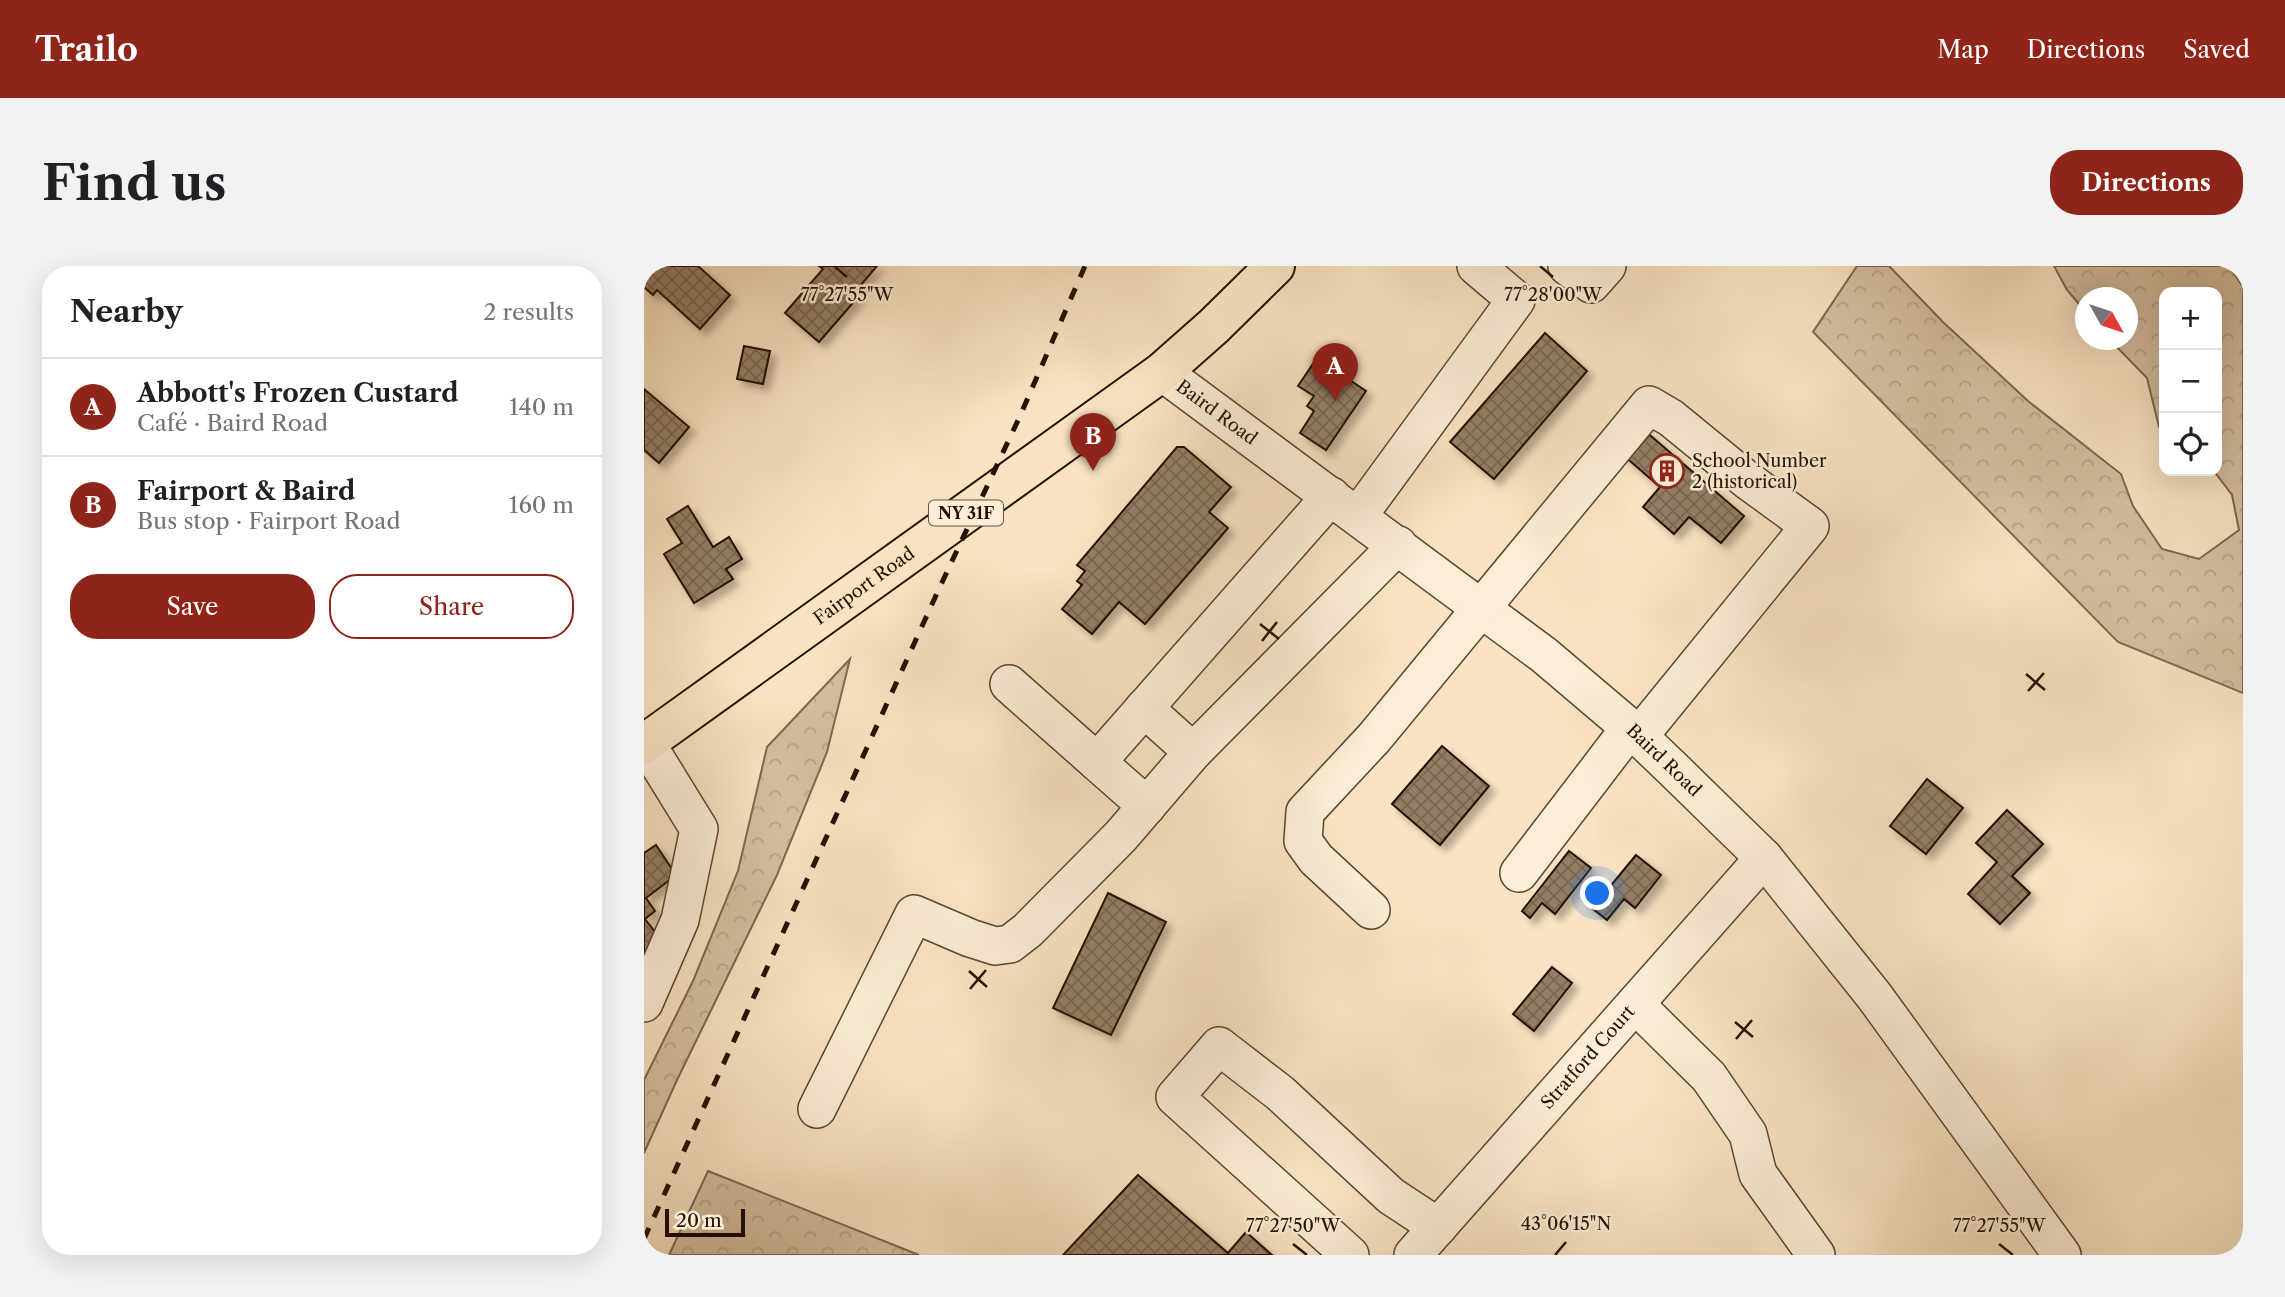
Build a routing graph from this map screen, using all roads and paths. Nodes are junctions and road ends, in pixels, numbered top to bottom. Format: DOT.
graph roads {
  1 [pos="1275,266"];
  2 [pos="1476,266"];
  3 [pos="1567,266"];
  4 [pos="1606,266"];
  5 [pos="1162,372"];
  6 [pos="1344,506"];
  7 [pos="1398,545"];
  8 [pos="1483,608"];
  9 [pos="1009,684"];
  10 [pos="1144,708"];
  11 [pos="1635,732"];
  12 [pos="645,744"];
  13 [pos="1193,752"];
  14 [pos="1097,762"];
  15 [pos="657,790"];
  16 [pos="1147,806"];
  17 [pos="1764,858"];
  18 [pos="1519,873"];
  19 [pos="1371,910"];
  20 [pos="644,1003"];
  21 [pos="1635,1004"];
  22 [pos="817,1109"];
  23 [pos="1438,1227"];
  24 [pos="1350,1255"];
  25 [pos="1413,1255"];
  26 [pos="1816,1255"];
  27 [pos="2063,1255"];
  1 -- 5 [label="main road, Fairport Road / NY 31F"];
  2 -- 6 [label="street"];
  3 -- 4 [label="street"];
  5 -- 6 [label="street, Baird Road"];
  5 -- 12 [label="main road, Fairport Road / NY 31F"];
  6 -- 7 [label="street, Baird Road"];
  6 -- 10 [label="street"];
  7 -- 8 [label="street, Baird Road"];
  7 -- 13 [label="street"];
  8 -- 11 [label="street, Baird Road"];
  8 -- 11 [label="street"];
  8 -- 19 [label="street"];
  9 -- 14 [label="street"];
  10 -- 13 [label="street"];
  10 -- 14 [label="street"];
  11 -- 17 [label="street, Baird Road"];
  11 -- 18 [label="street"];
  12 -- 15 [label="street"];
  13 -- 16 [label="street"];
  14 -- 16 [label="street"];
  15 -- 20 [label="street"];
  16 -- 22 [label="street"];
  17 -- 21 [label="street, Stratford Court"];
  17 -- 27 [label="street, Baird Road"];
  21 -- 23 [label="street, Stratford Court"];
  21 -- 26 [label="street"];
  23 -- 24 [label="street"];
  23 -- 25 [label="street, Stratford Court"];
}
